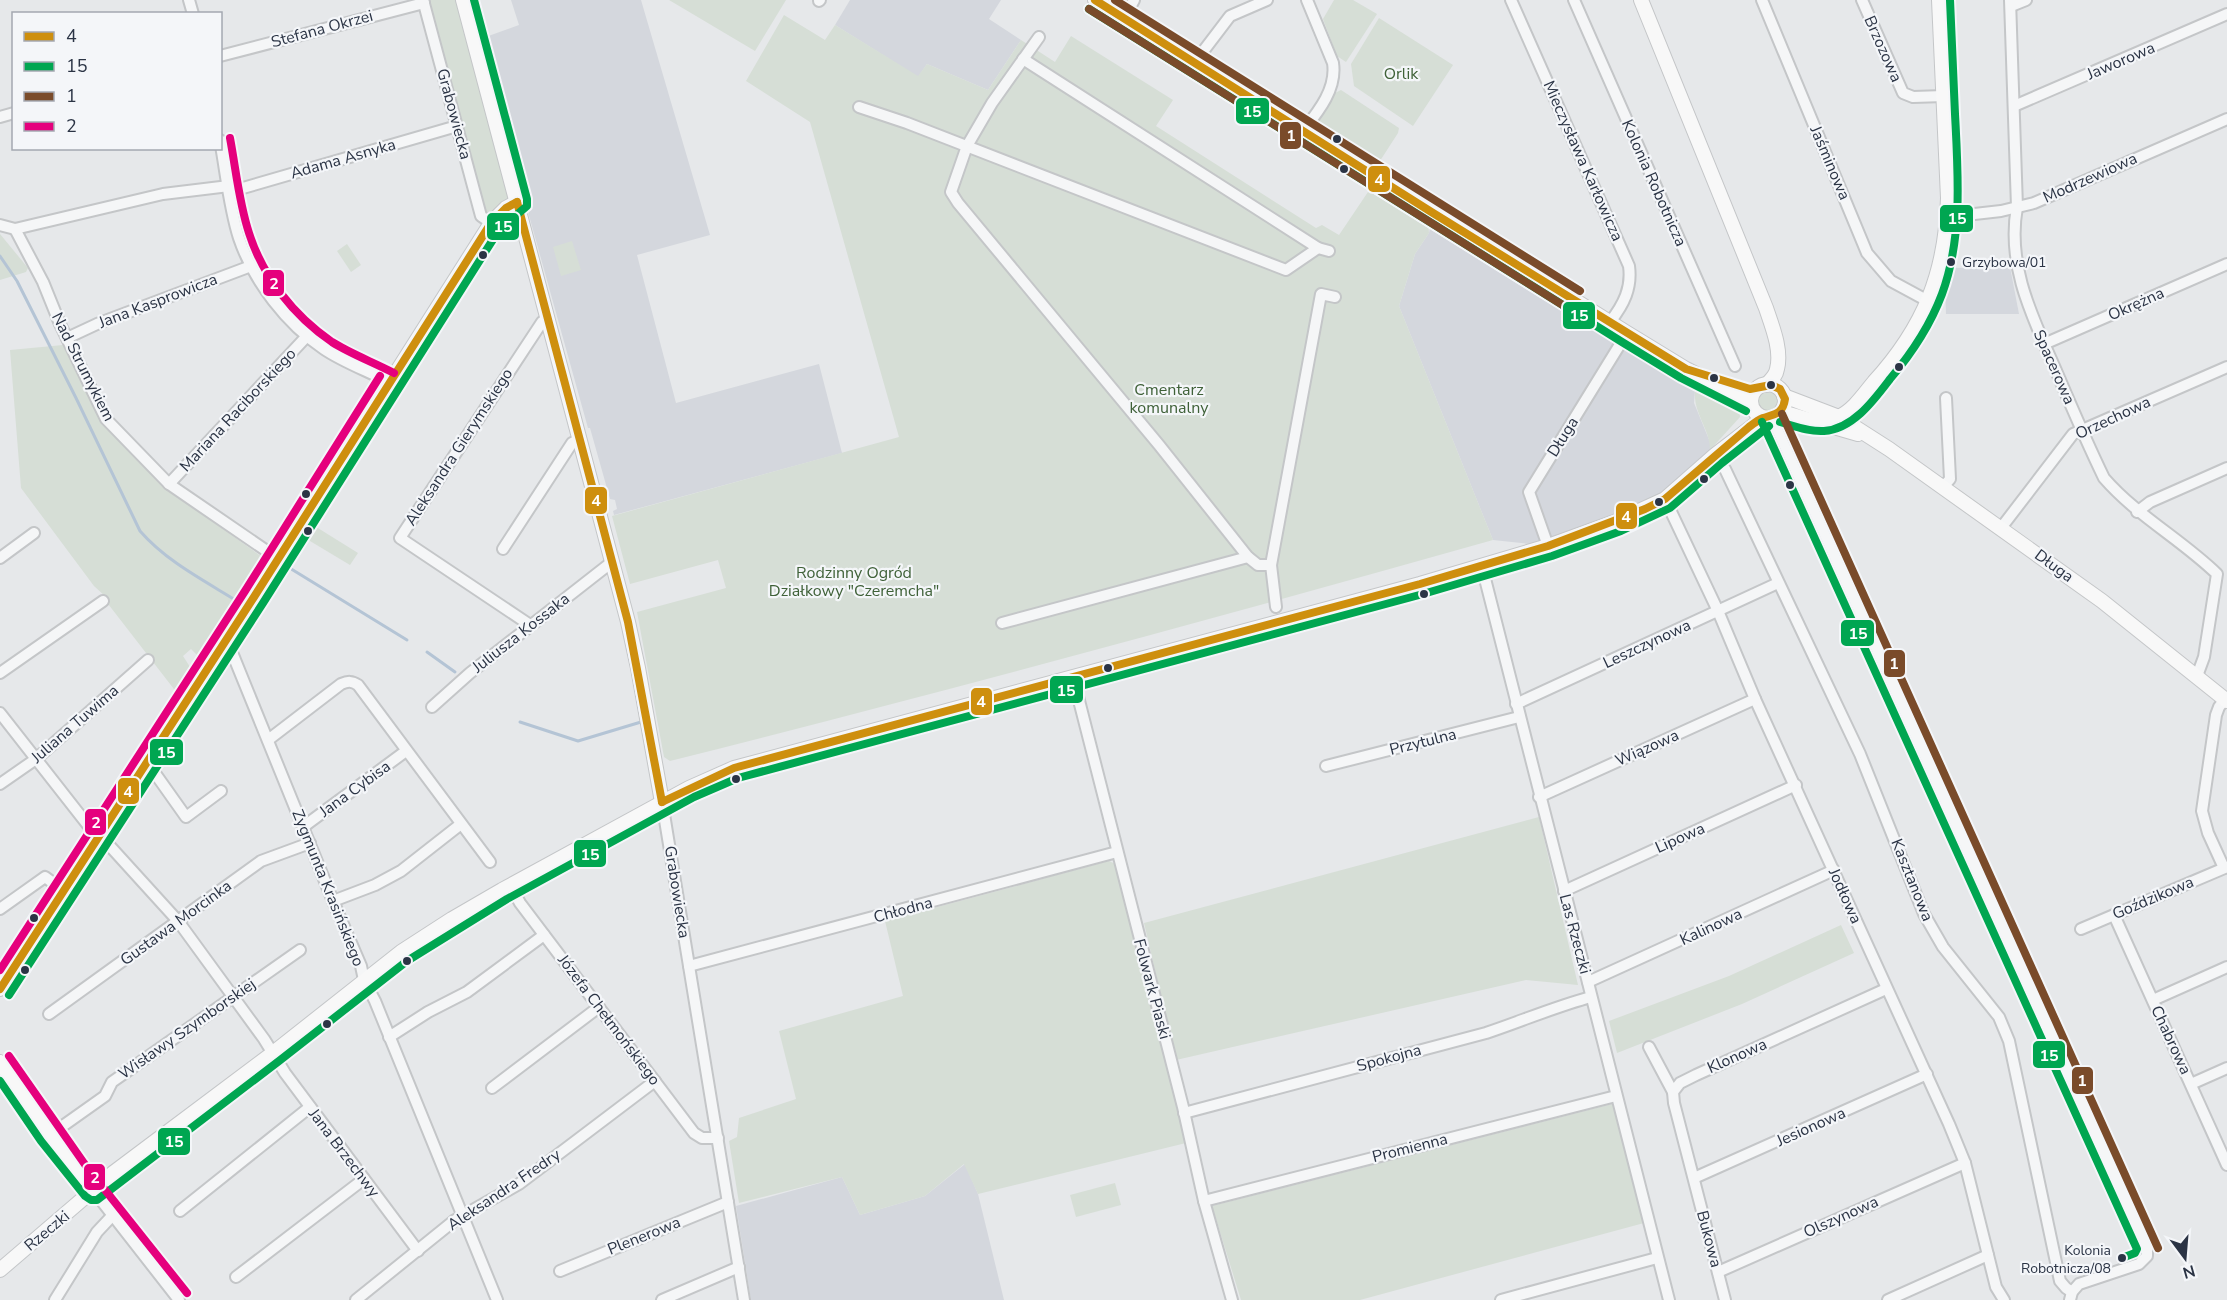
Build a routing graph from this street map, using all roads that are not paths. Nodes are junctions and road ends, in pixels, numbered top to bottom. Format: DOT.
graph roads {
  1 [pos="463,0"];
  2 [pos="1095,0"];
  3 [pos="1134,0"];
  4 [pos="1268,0"];
  5 [pos="1307,0"];
  6 [pos="1511,0"];
  7 [pos="1574,0"];
  8 [pos="1641,0"];
  9 [pos="1762,0"];
  10 [pos="1862,0"];
  11 [pos="1939,0"];
  12 [pos="2026,0"];
  13 [pos="424,1"];
  14 [pos="2010,3"];
  15 [pos="2227,14"];
  16 [pos="1124,18"];
  17 [pos="1039,37"];
  18 [pos="222,55"];
  19 [pos="1023,59"];
  20 [pos="1195,62"];
  21 [pos="1944,96"];
  22 [pos="2014,106"];
  23 [pos="859,107"];
  24 [pos="2227,119"];
  25 [pos="457,126"];
  26 [pos="1304,131"];
  27 [pos="967,146"];
  28 [pos="222,150"];
  29 [pos="229,189"];
  30 [pos="517,202"];
  31 [pos="2017,207"];
  32 [pos="1948,217"];
  33 [pos="491,223"];
  34 [pos="0,225"];
  35 [pos="15,229"];
  36 [pos="2227,264"];
  37 [pos="251,266"];
  38 [pos="1335,297"];
  39 [pos="1928,301"];
  40 [pos="548,319"];
  41 [pos="1610,322"];
  42 [pos="1627,333"];
  43 [pos="307,336"];
  44 [pos="67,338"];
  45 [pos="2044,344"];
  46 [pos="1778,361"];
  47 [pos="1893,362"];
  48 [pos="1735,366"];
  49 [pos="2227,367"];
  50 [pos="389,382"];
  51 [pos="1782,393"];
  52 [pos="1946,398"];
  53 [pos="1763,405"];
  54 [pos="1855,405"];
  55 [pos="1827,417"];
  56 [pos="1858,428"];
  57 [pos="2081,430"];
  58 [pos="580,439"];
  59 [pos="1875,439"];
  60 [pos="2227,468"];
  61 [pos="1725,469"];
  62 [pos="169,484"];
  63 [pos="1943,487"];
  64 [pos="1665,499"];
  65 [pos="2137,512"];
  66 [pos="2001,528"];
  67 [pos="34,533"];
  68 [pos="1548,546"];
  69 [pos="503,549"];
  70 [pos="1248,557"];
  71 [pos="0,558"];
  72 [pos="277,558"];
  73 [pos="612,562"];
  74 [pos="1271,565"];
  75 [pos="1482,567"];
  76 [pos="2222,572"];
  77 [pos="1778,583"];
  78 [pos="103,601"];
  79 [pos="1276,607"];
  80 [pos="1718,611"];
  81 [pos="1002,623"];
  82 [pos="531,625"];
  83 [pos="223,645"];
  84 [pos="148,660"];
  85 [pos="0,673"];
  86 [pos="2197,676"];
  87 [pos="1073,677"];
  88 [pos="1755,699"];
  89 [pos="2226,700"];
  90 [pos="1516,704"];
  91 [pos="432,707"];
  92 [pos="0,712"];
  93 [pos="1519,717"];
  94 [pos="268,740"];
  95 [pos="406,750"];
  96 [pos="36,759"];
  97 [pos="147,762"];
  98 [pos="1326,766"];
  99 [pos="0,784"];
  100 [pos="1796,785"];
  101 [pos="221,791"];
  102 [pos="1539,797"];
  103 [pos="662,802"];
  104 [pos="461,824"];
  105 [pos="303,827"];
  106 [pos="99,836"];
  107 [pos="310,843"];
  108 [pos="1117,852"];
  109 [pos="490,862"];
  110 [pos="2225,867"];
  111 [pos="1834,870"];
  112 [pos="510,885"];
  113 [pos="64,891"];
  114 [pos="1564,891"];
  115 [pos="333,902"];
  116 [pos="0,909"];
  117 [pos="2114,915"];
  118 [pos="178,921"];
  119 [pos="2081,929"];
  120 [pos="544,934"];
  121 [pos="300,950"];
  122 [pos="689,966"];
  123 [pos="2227,967"];
  124 [pos="364,980"];
  125 [pos="1588,982"];
  126 [pos="0,989"];
  127 [pos="1886,989"];
  128 [pos="232,997"];
  129 [pos="1591,997"];
  130 [pos="2153,1000"];
  131 [pos="599,1007"];
  132 [pos="49,1014"];
  133 [pos="389,1037"];
  134 [pos="1648,1047"];
  135 [pos="273,1053"];
  136 [pos="0,1062"];
  137 [pos="2227,1068"];
  138 [pos="1927,1074"];
  139 [pos="655,1081"];
  140 [pos="2191,1084"];
  141 [pos="492,1088"];
  142 [pos="1673,1092"];
  143 [pos="1616,1096"];
  144 [pos="310,1107"];
  145 [pos="1184,1113"];
  146 [pos="50,1135"];
  147 [pos="718,1138"];
  148 [pos="1965,1163"];
  149 [pos="2227,1164"];
  150 [pos="1694,1178"];
  151 [pos="364,1179"];
  152 [pos="93,1190"];
  153 [pos="1204,1201"];
  154 [pos="728,1202"];
  155 [pos="180,1210"];
  156 [pos="112,1216"];
  157 [pos="462,1216"];
  158 [pos="418,1251"];
  159 [pos="1988,1255"];
  160 [pos="1658,1258"];
  161 [pos="739,1267"];
  162 [pos="0,1270"];
  163 [pos="560,1270"];
  164 [pos="1718,1272"];
  165 [pos="236,1277"];
  166 [pos="2070,1298"];
  167 [pos="55,1300"];
  168 [pos="179,1300"];
  169 [pos="356,1300"];
  170 [pos="498,1300"];
  171 [pos="662,1300"];
  172 [pos="744,1300"];
  173 [pos="1232,1300"];
  174 [pos="1502,1300"];
  175 [pos="1669,1300"];
  176 [pos="1725,1300"];
  177 [pos="1888,1300"];
  178 [pos="2004,1300"];
  1 -- 30 [label="street, Grabowiecka"];
  2 -- 16 [label="street, Długa"];
  3 -- 16 [label="street"];
  4 -- 20 [label="street"];
  5 -- 26 [label="street"];
  6 -- 41 [label="street, Mieczysława Karłowicza"];
  7 -- 48 [label="street, Kolonia Robotnicza"];
  8 -- 46 [label="street"];
  9 -- 39 [label="street, Jaśminowa"];
  10 -- 21 [label="street, Brzozowa"];
  11 -- 21 [label="street"];
  12 -- 14 [label="street"];
  13 -- 18 [label="street, Stefana Okrzei"];
  13 -- 25 [label="street, Grabowiecka"];
  14 -- 22 [label="street, Spacerowa"];
  15 -- 22 [label="street, Jaworowa"];
  16 -- 20 [label="street, Długa"];
  17 -- 19 [label="street"];
  19 -- 27 [label="street"];
  19 -- 27 [label="street"];
  20 -- 26 [label="street, Długa"];
  21 -- 32 [label="street"];
  22 -- 31 [label="street, Spacerowa"];
  23 -- 27 [label="street"];
  24 -- 31 [label="street, Modrzewiowa"];
  25 -- 29 [label="street, Adama Asnyka"];
  25 -- 33 [label="street, Grabowiecka"];
  26 -- 41 [label="street, Długa"];
  27 -- 70 [label="street"];
  28 -- 29 [label="street"];
  29 -- 35 [label="street, Adama Asnyka"];
  29 -- 37 [label="street"];
  30 -- 33 [label="street"];
  30 -- 40 [label="street, Grabowiecka"];
  31 -- 32 [label="street, Modrzewiowa"];
  31 -- 45 [label="street, Spacerowa"];
  32 -- 39 [label="street"];
  33 -- 50 [label="street"];
  34 -- 35 [label="street"];
  35 -- 44 [label="street, Nad Strumykiem"];
  36 -- 45 [label="street, Okrężna"];
  37 -- 43 [label="street"];
  37 -- 44 [label="street, Jana Kasprowicza"];
  38 -- 74 [label="street"];
  39 -- 47 [label="street"];
  40 -- 58 [label="street, Grabowiecka"];
  40 -- 82 [label="street, Aleksandra Gierymskiego"];
  41 -- 42 [label="street, Długa"];
  42 -- 53 [label="street, Długa"];
  42 -- 68 [label="street, Długa"];
  43 -- 50 [label="street"];
  43 -- 62 [label="street, Mariana Raciborskiego"];
  44 -- 62 [label="street, Nad Strumykiem"];
  45 -- 57 [label="street, Spacerowa"];
  46 -- 51 [label="street"];
  46 -- 53 [label="street"];
  47 -- 54 [label="street"];
  47 -- 55 [label="street"];
  49 -- 57 [label="street, Orzechowa"];
  50 -- 72 [label="street"];
  51 -- 53 [label="street, Długa"];
  51 -- 53 [label="street"];
  51 -- 55 [label="street, Długa"];
  52 -- 63 [label="street"];
  53 -- 55 [label="street, Długa"];
  53 -- 64 [label="street, Rzeczki"];
  53 -- 166 [label="street, Kasztanowa"];
  54 -- 55 [label="street"];
  54 -- 56 [label="street"];
  55 -- 56 [label="street, Długa"];
  55 -- 59 [label="street, Długa"];
  56 -- 59 [label="street, Długa"];
  57 -- 65 [label="street, Spacerowa"];
  57 -- 66 [label="street, Orzechowa"];
  58 -- 69 [label="street"];
  58 -- 73 [label="street, Grabowiecka"];
  59 -- 63 [label="street, Długa"];
  60 -- 65 [label="street"];
  61 -- 77 [label="street, Kasztanowa"];
  62 -- 72 [label="street, Nad Strumykiem"];
  63 -- 66 [label="street, Długa"];
  64 -- 68 [label="street, Rzeczki"];
  64 -- 80 [label="street, Jodłowa"];
  65 -- 76 [label="street, Spacerowa"];
  66 -- 86 [label="street, Długa"];
  67 -- 71 [label="street"];
  68 -- 75 [label="street, Rzeczki"];
  70 -- 74 [label="street"];
  70 -- 81 [label="street"];
  72 -- 83 [label="street"];
  73 -- 82 [label="street, Juliusza Kossaka"];
  73 -- 103 [label="street, Grabowiecka"];
  74 -- 79 [label="street"];
  75 -- 87 [label="street, Rzeczki"];
  75 -- 90 [label="street, Las Rzeczki"];
  76 -- 86 [label="street, Spacerowa"];
  77 -- 80 [label="street, Leszczynowa"];
  77 -- 166 [label="street, Kasztanowa"];
  78 -- 85 [label="street"];
  80 -- 88 [label="street, Jodłowa"];
  80 -- 90 [label="street, Leszczynowa"];
  82 -- 91 [label="street, Juliusza Kossaka"];
  83 -- 94 [label="street, Zygmunta Krasińskiego"];
  83 -- 97 [label="street"];
  84 -- 96 [label="street, Juliana Tuwima"];
  86 -- 89 [label="street, Długa"];
  87 -- 103 [label="street, Rzeczki"];
  87 -- 108 [label="street, Folwark Piaski"];
  88 -- 100 [label="street, Jodłowa"];
  88 -- 102 [label="street, Wiązowa"];
  89 -- 110 [label="street, Goździkowa"];
  90 -- 93 [label="street, Las Rzeczki"];
  92 -- 96 [label="street, Jana Brzechwy"];
  93 -- 98 [label="street, Przytulna"];
  93 -- 102 [label="street, Las Rzeczki"];
  94 -- 95 [label="street"];
  94 -- 105 [label="street, Zygmunta Krasińskiego"];
  95 -- 104 [label="street"];
  95 -- 105 [label="street, Jana Cybisa"];
  96 -- 99 [label="street, Juliana Tuwima"];
  96 -- 106 [label="street, Jana Brzechwy"];
  97 -- 101 [label="street"];
  97 -- 106 [label="street"];
  100 -- 111 [label="street, Jodłowa"];
  100 -- 114 [label="street, Lipowa"];
  102 -- 114 [label="street, Las Rzeczki"];
  103 -- 112 [label="street, Rzeczki"];
  103 -- 122 [label="street, Grabowiecka"];
  104 -- 109 [label="street"];
  104 -- 115 [label="street"];
  105 -- 107 [label="street, Zygmunta Krasińskiego"];
  106 -- 113 [label="street"];
  106 -- 118 [label="street, Jana Brzechwy"];
  107 -- 115 [label="street, Zygmunta Krasińskiego"];
  107 -- 118 [label="street, Gustawa Morcinka"];
  108 -- 122 [label="street, Chłodna"];
  108 -- 145 [label="street, Folwark Piaski"];
  110 -- 117 [label="street, Goździkowa"];
  111 -- 125 [label="street, Kalinowa"];
  111 -- 127 [label="street, Jodłowa"];
  112 -- 120 [label="street, Józefa Chełmońskiego"];
  112 -- 124 [label="street, Rzeczki"];
  113 -- 116 [label="street"];
  113 -- 126 [label="street"];
  114 -- 125 [label="street, Las Rzeczki"];
  115 -- 124 [label="street, Zygmunta Krasińskiego"];
  117 -- 119 [label="street, Goździkowa"];
  117 -- 130 [label="street, Chabrowa"];
  118 -- 128 [label="street, Jana Brzechwy"];
  118 -- 132 [label="street, Gustawa Morcinka"];
  120 -- 131 [label="street, Józefa Chełmońskiego"];
  120 -- 133 [label="street"];
  121 -- 128 [label="street, Wisławy Szymborskiej"];
  122 -- 147 [label="street, Grabowiecka"];
  123 -- 130 [label="street"];
  124 -- 133 [label="street, Zygmunta Krasińskiego"];
  124 -- 135 [label="street, Rzeczki"];
  125 -- 129 [label="street, Las Rzeczki"];
  127 -- 138 [label="street, Jodłowa"];
  127 -- 142 [label="street, Klonowa"];
  128 -- 135 [label="street, Jana Brzechwy"];
  128 -- 146 [label="street, Wisławy Szymborskiej"];
  129 -- 143 [label="street, Las Rzeczki"];
  129 -- 145 [label="street, Spokojna"];
  130 -- 140 [label="street, Chabrowa"];
  131 -- 139 [label="street, Józefa Chełmońskiego"];
  131 -- 141 [label="street"];
  133 -- 157 [label="street, Zygmunta Krasińskiego"];
  134 -- 142 [label="street"];
  135 -- 144 [label="street, Jana Brzechwy"];
  135 -- 152 [label="street, Rzeczki"];
  136 -- 146 [label="street"];
  137 -- 140 [label="street"];
  138 -- 148 [label="street, Jodłowa"];
  138 -- 150 [label="street, Jesionowa"];
  139 -- 147 [label="street, Józefa Chełmońskiego"];
  139 -- 157 [label="street, Aleksandra Fredry"];
  140 -- 149 [label="street, Chabrowa"];
  142 -- 150 [label="street"];
  143 -- 153 [label="street, Promienna"];
  143 -- 160 [label="street, Las Rzeczki"];
  144 -- 151 [label="street, Jana Brzechwy"];
  144 -- 155 [label="street"];
  145 -- 153 [label="street, Folwark Piaski"];
  146 -- 152 [label="street"];
  147 -- 154 [label="street, Grabowiecka"];
  148 -- 159 [label="street, Jodłowa"];
  148 -- 164 [label="street, Olszynowa"];
  150 -- 164 [label="street, Bukowa"];
  151 -- 158 [label="street, Jana Brzechwy"];
  151 -- 165 [label="street"];
  152 -- 156 [label="street"];
  152 -- 162 [label="street, Rzeczki"];
  153 -- 173 [label="street, Folwark Piaski"];
  154 -- 161 [label="street, Grabowiecka"];
  154 -- 163 [label="street, Plenerowa"];
  156 -- 167 [label="street"];
  156 -- 168 [label="street"];
  157 -- 158 [label="street, Aleksandra Fredry"];
  157 -- 170 [label="street, Zygmunta Krasińskiego"];
  158 -- 169 [label="street, Aleksandra Fredry"];
  159 -- 177 [label="street"];
  159 -- 178 [label="street, Jodłowa"];
  160 -- 174 [label="street"];
  160 -- 175 [label="street, Las Rzeczki"];
  161 -- 171 [label="street"];
  161 -- 172 [label="street, Grabowiecka"];
  164 -- 176 [label="street, Bukowa"];
}
